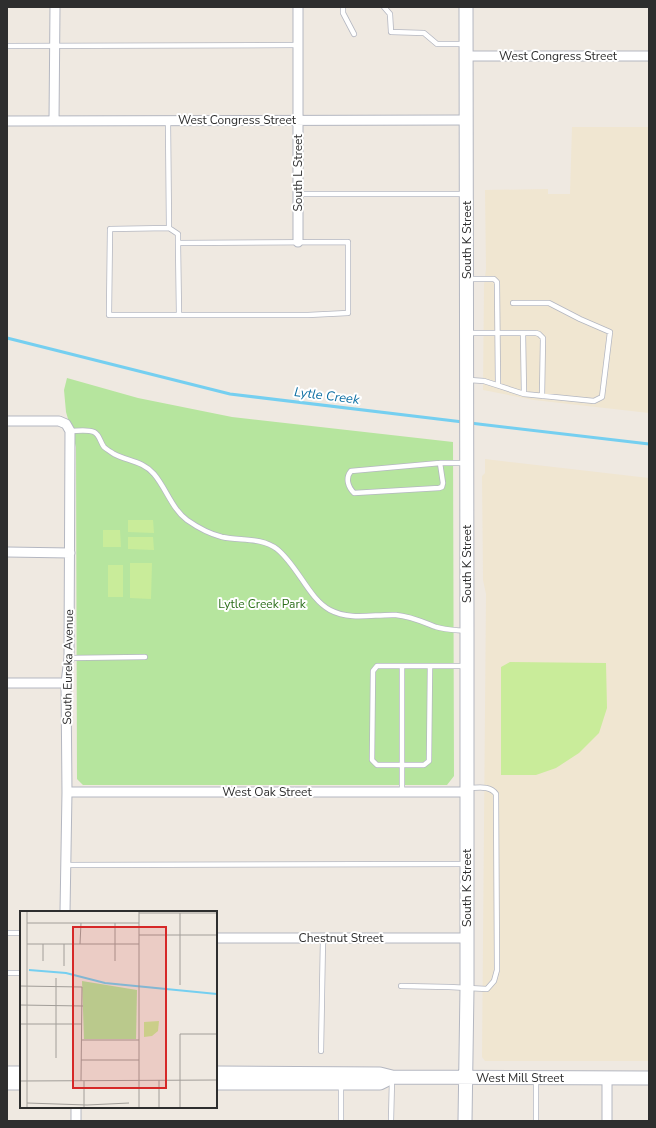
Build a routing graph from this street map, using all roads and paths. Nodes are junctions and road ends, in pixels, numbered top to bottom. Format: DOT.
graph roads {
  1 [pos="55,7"];
  2 [pos="298,7"];
  3 [pos="343,7"];
  4 [pos="384,7"];
  5 [pos="466,7"];
  6 [pos="354,34"];
  7 [pos="298,45"];
  8 [pos="7,46"];
  9 [pos="55,46"];
  10 [pos="466,50"];
  11 [pos="649,56"];
  12 [pos="299,120"];
  13 [pos="466,120"];
  14 [pos="7,121"];
  15 [pos="54,121"];
  16 [pos="168,121"];
  17 [pos="298,194"];
  18 [pos="467,194"];
  19 [pos="169,228"];
  20 [pos="298,242"];
  21 [pos="178,243"];
  22 [pos="467,280"];
  23 [pos="513,303"];
  24 [pos="179,315"];
  25 [pos="467,333"];
  26 [pos="498,333"];
  27 [pos="523,333"];
  28 [pos="467,380"];
  29 [pos="498,385"];
  30 [pos="524,394"];
  31 [pos="542,396"];
  32 [pos="7,421"];
  33 [pos="68,428"];
  34 [pos="467,457"];
  35 [pos="440,463"];
  36 [pos="7,552"];
  37 [pos="70,553"];
  38 [pos="467,632"];
  39 [pos="145,657"];
  40 [pos="69,658"];
  41 [pos="402,666"];
  42 [pos="430,666"];
  43 [pos="467,666"];
  44 [pos="7,683"];
  45 [pos="66,683"];
  46 [pos="402,765"];
  47 [pos="467,790"];
  48 [pos="67,792"];
  49 [pos="402,792"];
  50 [pos="466,864"];
  51 [pos="66,865"];
  52 [pos="66,911"];
  53 [pos="7,933"];
  54 [pos="20,934"];
  55 [pos="217,938"];
  56 [pos="322,938"];
  57 [pos="467,938"];
  58 [pos="20,973"];
  59 [pos="7,974"];
  60 [pos="401,986"];
  61 [pos="467,989"];
  62 [pos="321,1051"];
  63 [pos="7,1073"];
  64 [pos="20,1073"];
  65 [pos="217,1073"];
  66 [pos="392,1077"];
  67 [pos="465,1077"];
  68 [pos="536,1078"];
  69 [pos="607,1078"];
  70 [pos="649,1078"];
  71 [pos="7,1083"];
  72 [pos="20,1083"];
  73 [pos="217,1083"];
  74 [pos="341,1083"];
  75 [pos="76,1108"];
  76 [pos="76,1121"];
  77 [pos="341,1121"];
  78 [pos="391,1121"];
  79 [pos="465,1121"];
  80 [pos="536,1121"];
  81 [pos="608,1121"];
  1 -- 9 [label="street"];
  2 -- 7 [label="street, South L Street"];
  3 -- 6 [label="lane"];
  4 -- 10 [label="lane"];
  5 -- 10 [label="street, South K Street"];
  7 -- 9 [label="lane"];
  7 -- 12 [label="street, South L Street"];
  8 -- 9 [label="lane"];
  9 -- 15 [label="street"];
  10 -- 11 [label="street, West Congress Street"];
  10 -- 13 [label="street, South K Street"];
  12 -- 13 [label="street, West Congress Street"];
  12 -- 16 [label="street, West Congress Street"];
  12 -- 17 [label="street, South L Street"];
  13 -- 18 [label="street, South K Street"];
  14 -- 15 [label="street, West Congress Street"];
  15 -- 16 [label="street, West Congress Street"];
  16 -- 19 [label="lane"];
  17 -- 18 [label="lane"];
  17 -- 20 [label="street, South L Street"];
  18 -- 22 [label="street, South K Street"];
  19 -- 21 [label="lane"];
  19 -- 24 [label="lane"];
  20 -- 21 [label="lane"];
  20 -- 24 [label="lane"];
  21 -- 24 [label="lane"];
  22 -- 25 [label="street, South K Street"];
  22 -- 26 [label="lane"];
  23 -- 31 [label="lane"];
  25 -- 26 [label="lane"];
  25 -- 28 [label="street, South K Street"];
  26 -- 27 [label="lane"];
  26 -- 29 [label="lane"];
  27 -- 30 [label="lane"];
  27 -- 31 [label="lane"];
  28 -- 29 [label="lane"];
  28 -- 34 [label="street, South K Street"];
  29 -- 30 [label="lane"];
  30 -- 31 [label="lane"];
  32 -- 33 [label="street"];
  33 -- 37 [label="street, South Eureka Avenue"];
  33 -- 38 [label="lane"];
  34 -- 35 [label="lane"];
  34 -- 38 [label="street, South K Street"];
  35 -- 35 [label="lane"];
  36 -- 37 [label="street"];
  37 -- 40 [label="street, South Eureka Avenue"];
  38 -- 43 [label="street, South K Street"];
  39 -- 40 [label="lane"];
  40 -- 45 [label="street, South Eureka Avenue"];
  41 -- 42 [label="lane"];
  41 -- 46 [label="lane"];
  41 -- 46 [label="lane"];
  42 -- 43 [label="lane"];
  42 -- 46 [label="lane"];
  43 -- 47 [label="street, South K Street"];
  44 -- 45 [label="street"];
  45 -- 48 [label="street, South Eureka Avenue"];
  46 -- 49 [label="lane"];
  47 -- 49 [label="street, West Oak Street"];
  47 -- 50 [label="street, South K Street"];
  47 -- 61 [label="lane"];
  48 -- 49 [label="street, West Oak Street"];
  48 -- 51 [label="street, South Eureka Avenue"];
  50 -- 51 [label="lane"];
  50 -- 57 [label="street, South K Street"];
  51 -- 52 [label="street, South Eureka Avenue"];
  53 -- 54 [label="lane"];
  55 -- 56 [label="street, Chestnut Street"];
  56 -- 57 [label="street, Chestnut Street"];
  56 -- 62 [label="lane"];
  57 -- 61 [label="street, South K Street"];
  58 -- 59 [label="lane"];
  60 -- 61 [label="lane"];
  61 -- 67 [label="street, South K Street"];
  63 -- 64 [label="street"];
  65 -- 66 [label="street, West Mill Street"];
  66 -- 67 [label="street, West Mill Street"];
  66 -- 74 [label="street, West Mill Street"];
  66 -- 78 [label="lane"];
  67 -- 68 [label="street, West Mill Street"];
  67 -- 79 [label="street, South K Street"];
  68 -- 69 [label="street, West Mill Street"];
  68 -- 80 [label="lane"];
  69 -- 70 [label="street, West Mill Street"];
  69 -- 81 [label="street"];
  71 -- 72 [label="street"];
  73 -- 74 [label="street, West Mill Street"];
  74 -- 77 [label="lane"];
  75 -- 76 [label="street"];
}
